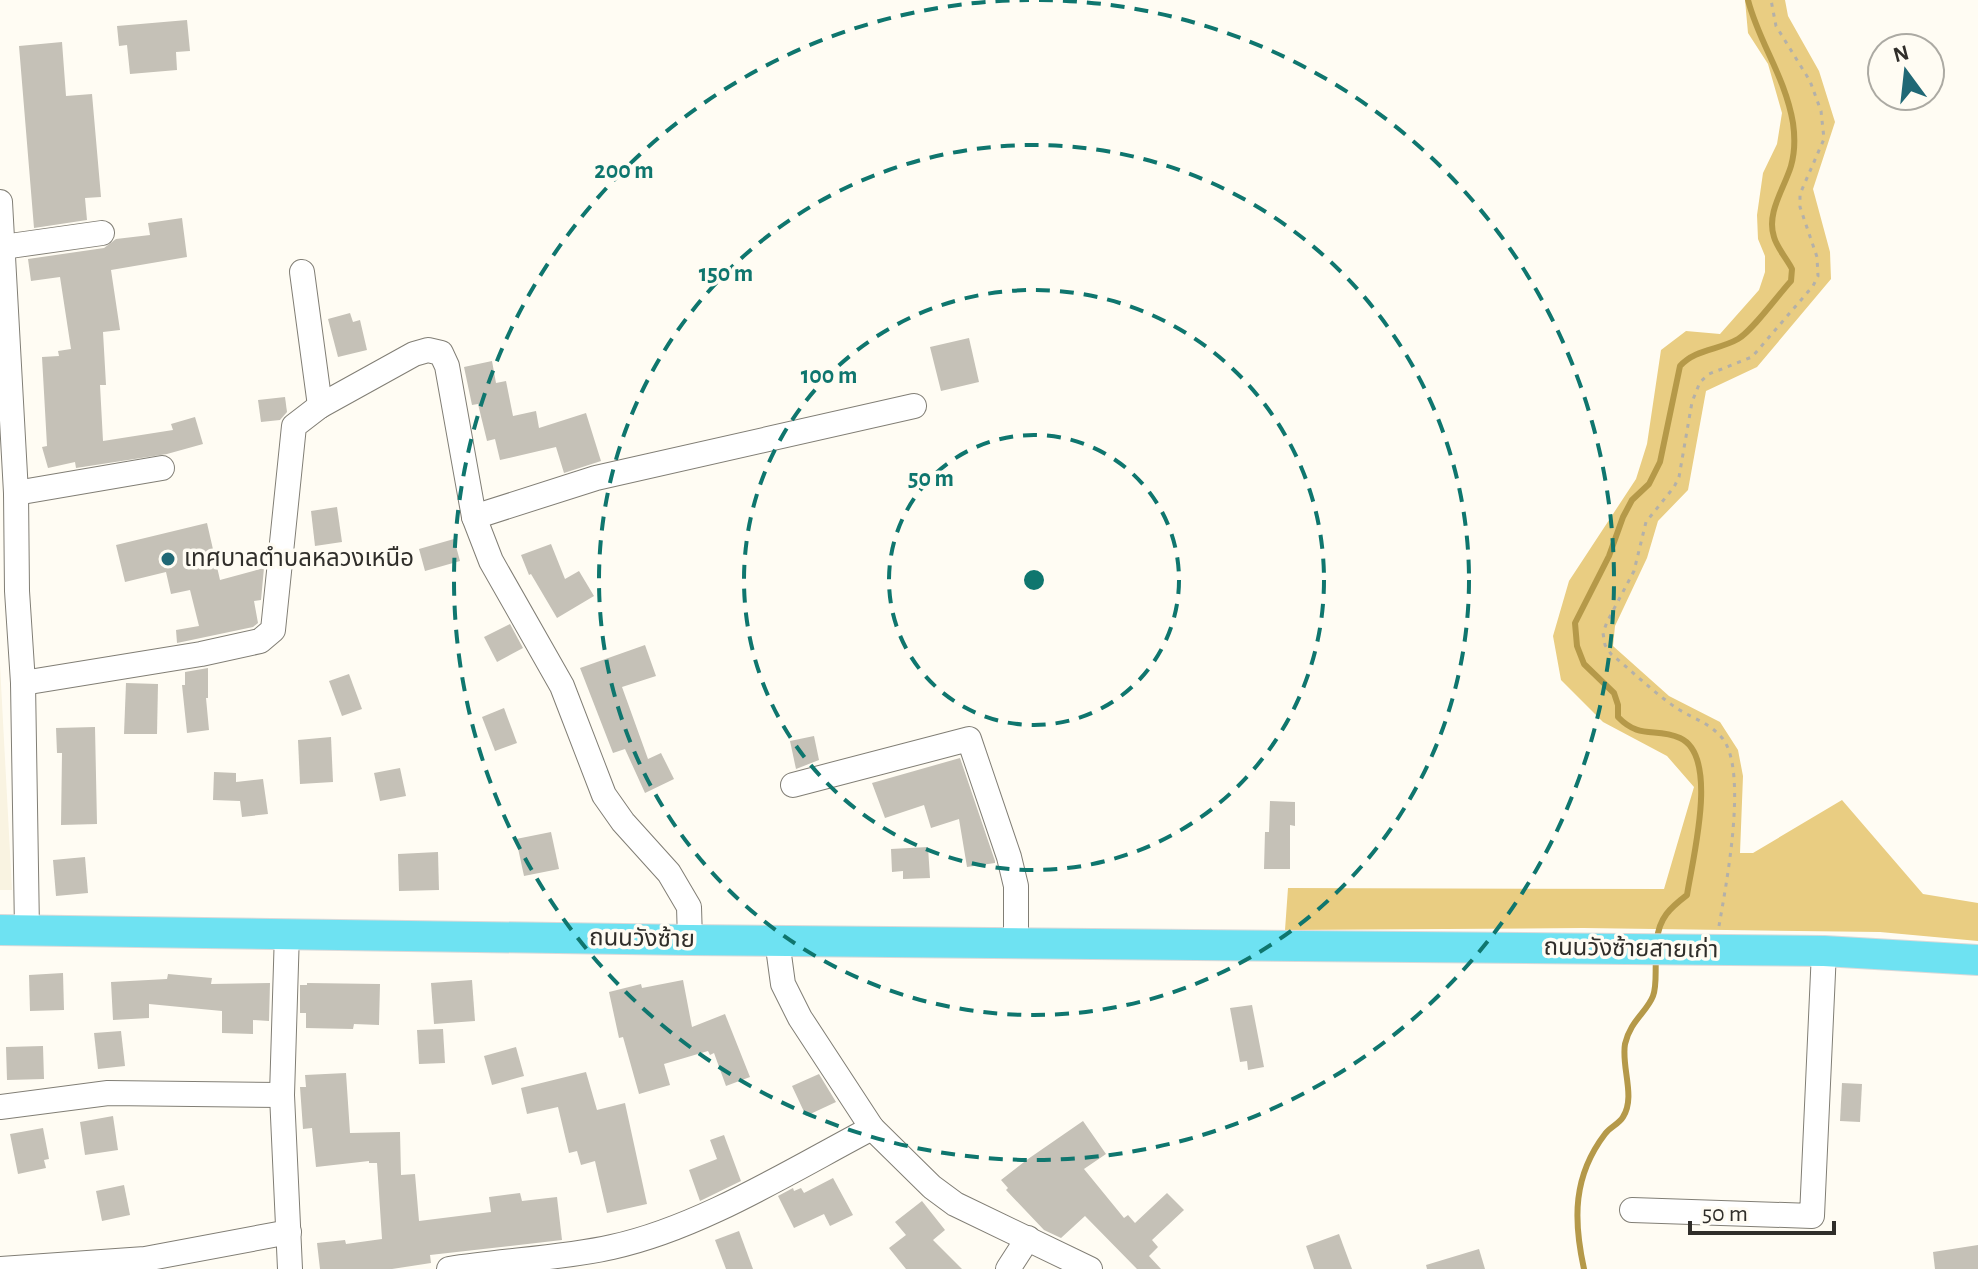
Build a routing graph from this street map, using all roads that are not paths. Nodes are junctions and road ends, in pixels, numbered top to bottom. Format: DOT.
graph roads {
  1 [pos="0,202"];
  2 [pos="102,233"];
  3 [pos="3,247"];
  4 [pos="302,272"];
  5 [pos="4,364"];
  6 [pos="320,406"];
  7 [pos="914,406"];
  8 [pos="162,468"];
  9 [pos="16,493"];
  10 [pos="474,517"];
  11 [pos="8,594"];
  12 [pos="23,683"];
  13 [pos="793,785"];
  14 [pos="14,930"];
  15 [pos="287,932"];
  16 [pos="690,940"];
  17 [pos="777,940"];
  18 [pos="1016,943"];
  19 [pos="1284,945"];
  20 [pos="1824,951"];
  21 [pos="1978,960"];
  22 [pos="282,1095"];
  23 [pos="0,1107"];
  24 [pos="872,1128"];
  25 [pos="1632,1210"];
  26 [pos="289,1232"];
  27 [pos="1028,1238"];
  28 [pos="1,1269"];
  29 [pos="290,1269"];
  30 [pos="449,1269"];
  31 [pos="1008,1269"];
  32 [pos="1090,1269"];
  1 -- 3 [label="street"];
  2 -- 3 [label="street"];
  3 -- 5 [label="street"];
  4 -- 6 [label="street"];
  5 -- 9 [label="street"];
  6 -- 10 [label="street"];
  6 -- 12 [label="street"];
  7 -- 10 [label="street"];
  8 -- 9 [label="street"];
  9 -- 11 [label="street"];
  10 -- 16 [label="street"];
  11 -- 12 [label="street"];
  12 -- 14 [label="street"];
  13 -- 18 [label="street"];
  14 -- 15 [label="main road, ถนนวังซ้าย"];
  15 -- 16 [label="main road, ถนนวังซ้าย"];
  15 -- 22 [label="street"];
  16 -- 17 [label="main road, ถนนวังซ้าย"];
  17 -- 18 [label="main road, ถนนวังซ้าย"];
  17 -- 24 [label="street"];
  18 -- 19 [label="main road, ถนนวังซ้าย"];
  19 -- 20 [label="main road, ถนนวังซ้ายสายเก่า"];
  20 -- 21 [label="main road, ถนนวังซ้ายสายเก่า"];
  20 -- 25 [label="street"];
  22 -- 23 [label="street"];
  22 -- 26 [label="street"];
  24 -- 27 [label="street"];
  24 -- 30 [label="street"];
  26 -- 28 [label="street"];
  26 -- 29 [label="street"];
  27 -- 31 [label="street"];
  27 -- 32 [label="street"];
}
